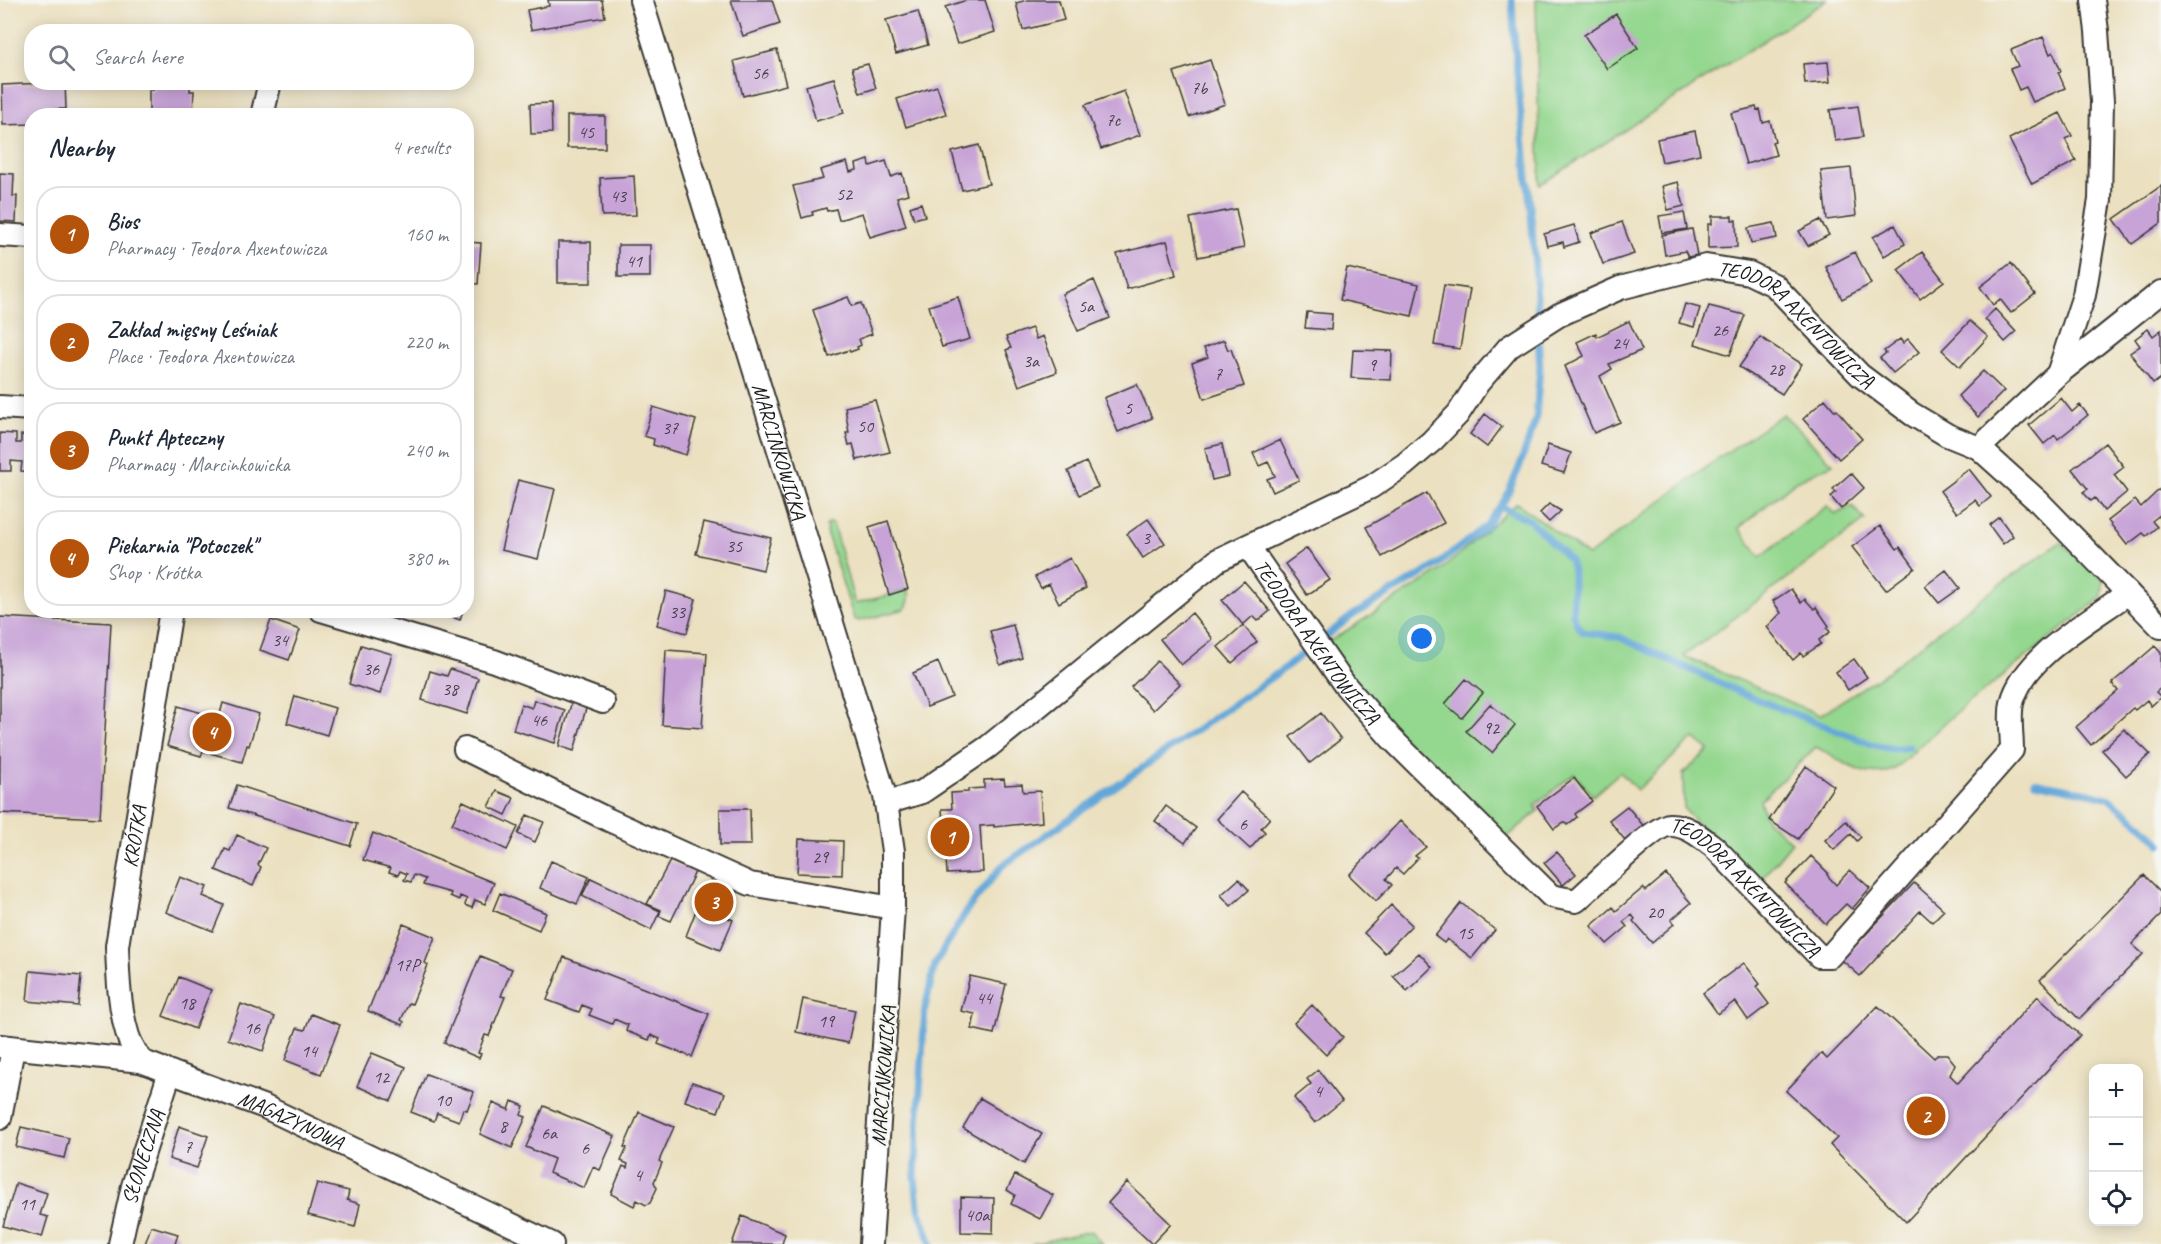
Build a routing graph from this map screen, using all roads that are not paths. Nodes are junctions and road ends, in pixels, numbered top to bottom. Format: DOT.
graph roads {
  1 [pos="641,0"];
  2 [pos="2093,0"];
  3 [pos="268,90"];
  4 [pos="264,108"];
  5 [pos="0,234"];
  6 [pos="24,236"];
  7 [pos="2161,292"];
  8 [pos="2058,374"];
  9 [pos="0,406"];
  10 [pos="24,408"];
  11 [pos="1979,448"];
  12 [pos="1248,546"];
  13 [pos="2128,593"];
  14 [pos="170,618"];
  15 [pos="348,618"];
  16 [pos="2161,627"];
  17 [pos="603,702"];
  18 [pos="465,749"];
  19 [pos="886,803"];
  20 [pos="893,908"];
  21 [pos="7,1047"];
  22 [pos="141,1061"];
  23 [pos="170,1072"];
  24 [pos="0,1118"];
  25 [pos="120,1244"];
  26 [pos="552,1244"];
  27 [pos="871,1244"];
  1 -- 19 [label="street, MARCINKOWICKA"];
  2 -- 8 [label="street"];
  3 -- 4 [label="street"];
  5 -- 6 [label="street"];
  7 -- 8 [label="street"];
  8 -- 11 [label="street"];
  9 -- 10 [label="street"];
  11 -- 12 [label="street, TEODORA AXENTOWICZA"];
  11 -- 13 [label="street, TEODORA AXENTOWICZA"];
  12 -- 13 [label="street, TEODORA AXENTOWICZA"];
  12 -- 19 [label="street, TEODORA AXENTOWICZA"];
  13 -- 16 [label="street, TEODORA AXENTOWICZA"];
  14 -- 22 [label="street, KRÓTKA"];
  15 -- 17 [label="street"];
  18 -- 20 [label="street"];
  19 -- 20 [label="street, MARCINKOWICKA"];
  20 -- 27 [label="street, MARCINKOWICKA"];
  21 -- 22 [label="street, MAGAZYNOWA"];
  21 -- 24 [label="street, MAGAZYNOWA"];
  22 -- 23 [label="street, MAGAZYNOWA"];
  23 -- 25 [label="street, SŁONECZNA"];
  23 -- 26 [label="street, MAGAZYNOWA"];
}
